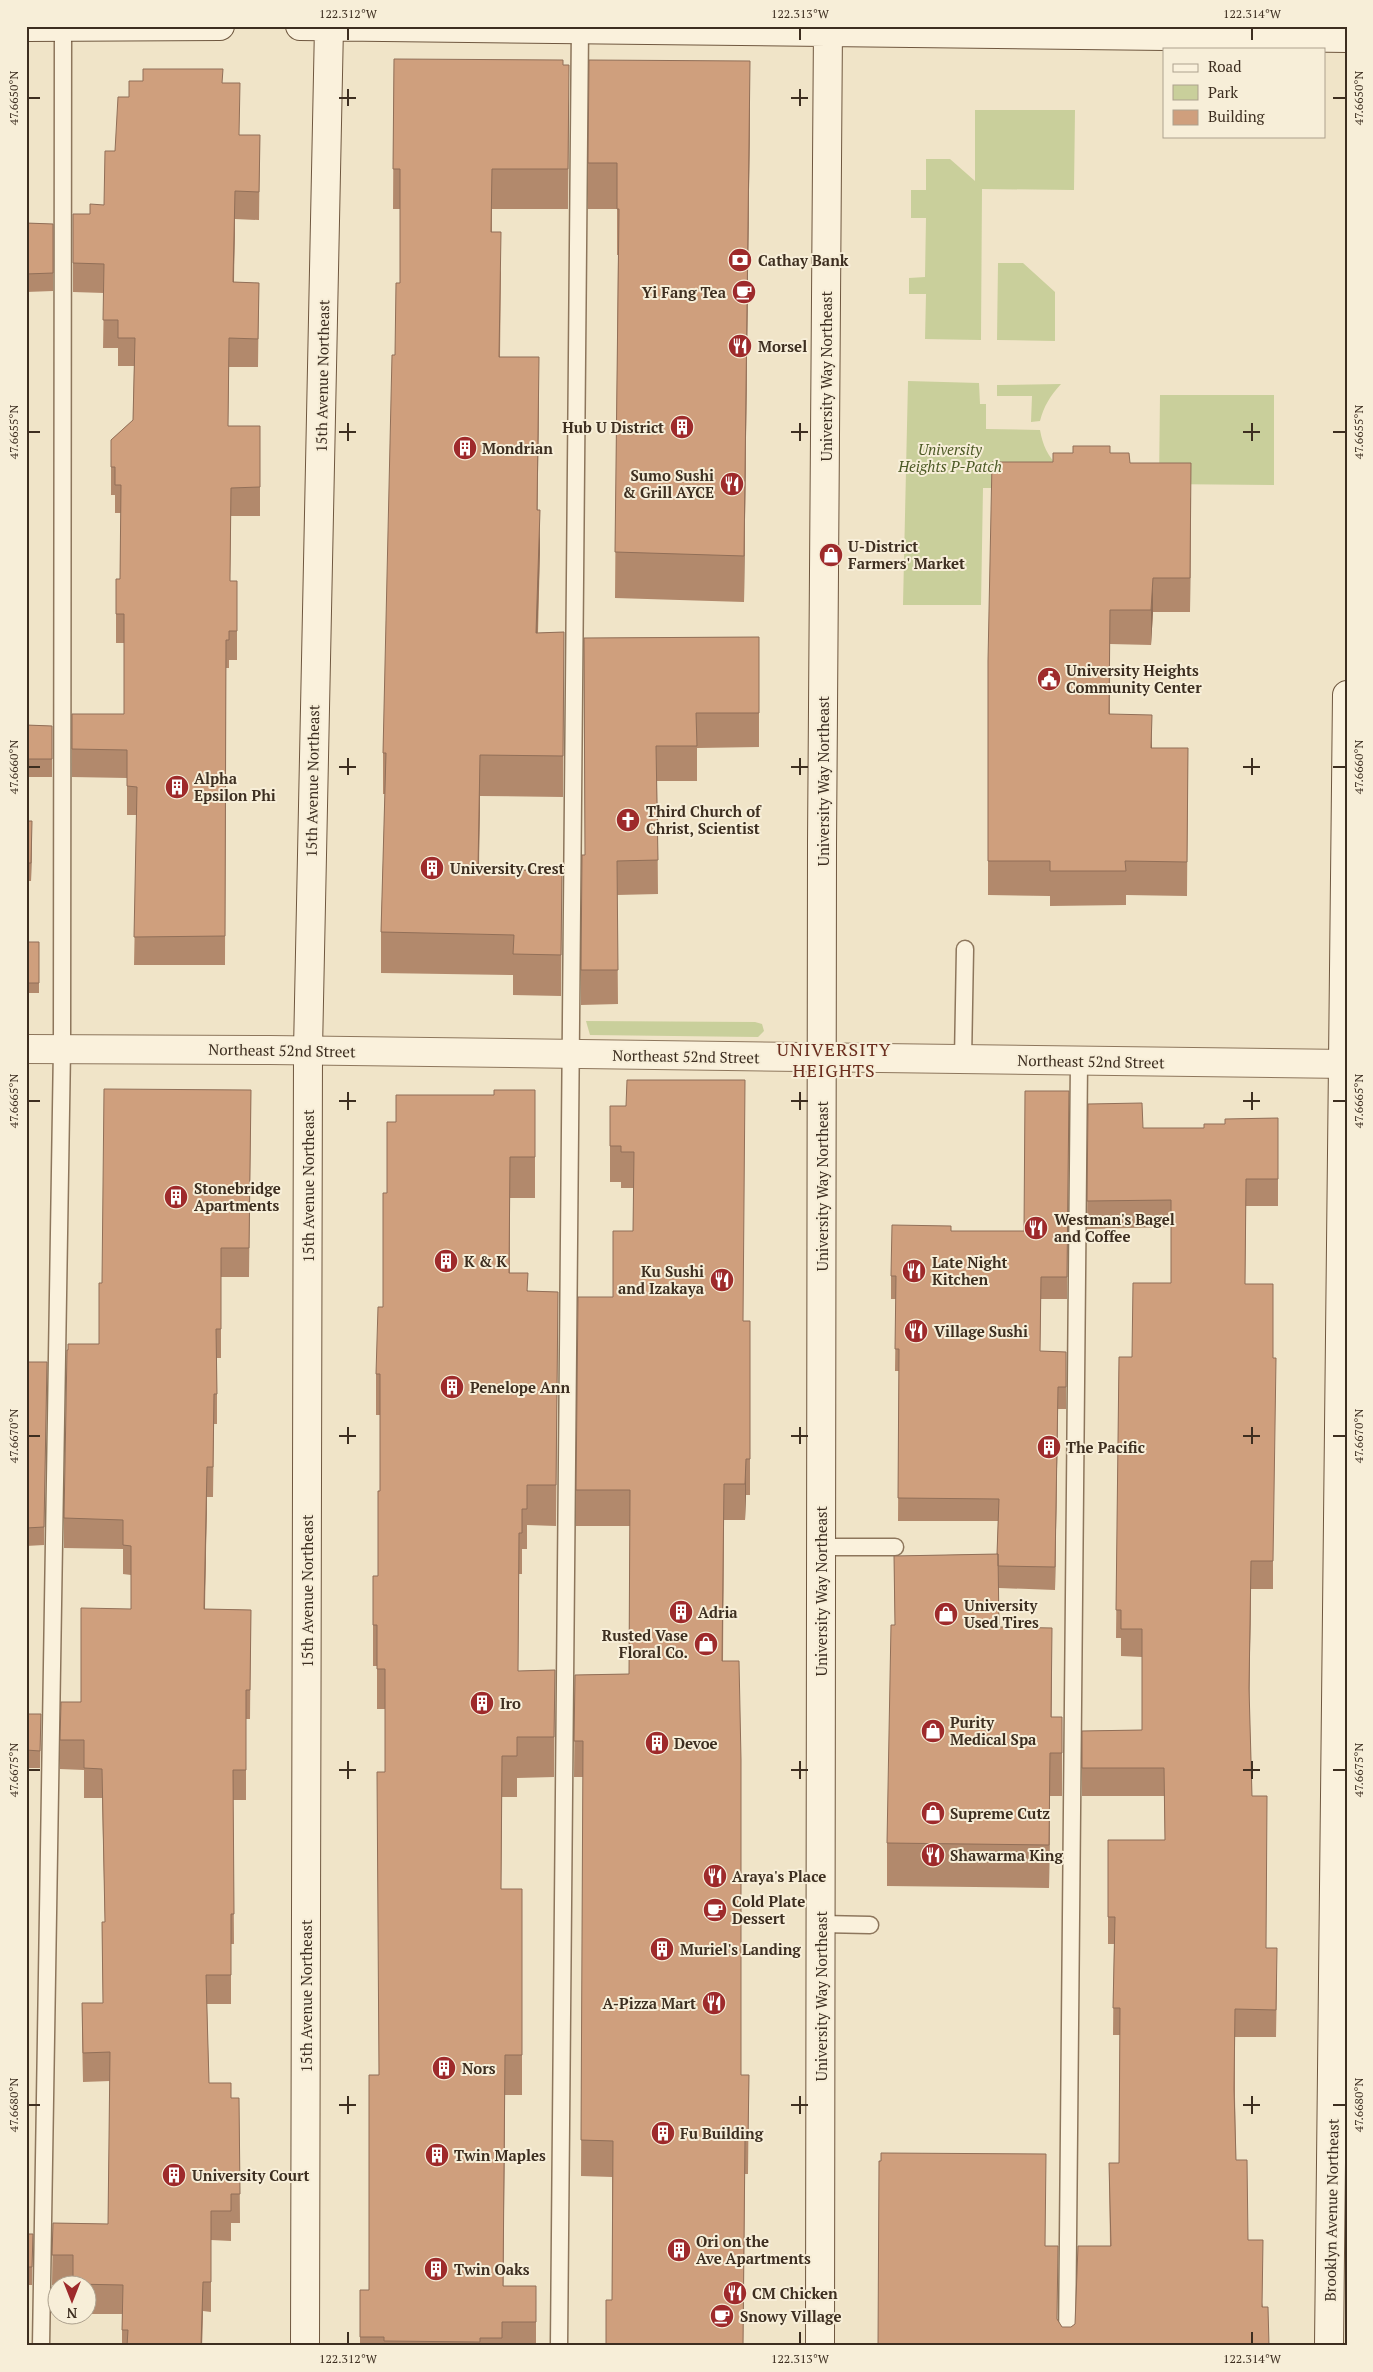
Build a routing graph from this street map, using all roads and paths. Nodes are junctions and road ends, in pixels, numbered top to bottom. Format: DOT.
graph roads {
  1 [pos="220,26"];
  2 [pos="300,26"];
  3 [pos="329,26"];
  4 [pos="26,27"];
  5 [pos="62,27"];
  6 [pos="580,28"];
  7 [pos="828,29"];
  8 [pos="1090,31"];
  9 [pos="1347,38"];
  10 [pos="1347,695"];
  11 [pos="965,949"];
  12 [pos="26,1048"];
  13 [pos="62,1048"];
  14 [pos="308,1050"];
  15 [pos="570,1054"];
  16 [pos="823,1058"];
  17 [pos="963,1060"];
  18 [pos="1079,1061"];
  19 [pos="1345,1064"];
  20 [pos="821,1547"];
  21 [pos="895,1547"];
  22 [pos="821,1924"];
  23 [pos="870,1925"];
  24 [pos="41,2346"];
  25 [pos="305,2346"];
  26 [pos="559,2346"];
  27 [pos="820,2346"];
  28 [pos="1066,2346"];
  29 [pos="1329,2346"];
  1 -- 5 [label="street"];
  2 -- 3 [label="street"];
  3 -- 6 [label="street"];
  3 -- 14 [label="street, 15th Avenue Northeast"];
  4 -- 5 [label="street"];
  5 -- 13 [label="lane"];
  6 -- 7 [label="street"];
  6 -- 15 [label="lane"];
  7 -- 8 [label="street"];
  7 -- 16 [label="street, University Way Northeast"];
  8 -- 9 [label="street"];
  10 -- 19 [label="street, Brooklyn Avenue Northeast"];
  11 -- 17 [label="lane"];
  12 -- 13 [label="street, Northeast 52nd Street"];
  13 -- 14 [label="street, Northeast 52nd Street"];
  13 -- 24 [label="lane"];
  14 -- 15 [label="street, Northeast 52nd Street"];
  14 -- 25 [label="street, 15th Avenue Northeast"];
  15 -- 16 [label="street, Northeast 52nd Street"];
  15 -- 26 [label="lane"];
  16 -- 17 [label="street, Northeast 52nd Street"];
  16 -- 20 [label="street, University Way Northeast"];
  17 -- 18 [label="street, Northeast 52nd Street"];
  18 -- 19 [label="street, Northeast 52nd Street"];
  18 -- 28 [label="lane"];
  19 -- 29 [label="street, Brooklyn Avenue Northeast"];
  20 -- 21 [label="lane"];
  20 -- 22 [label="street, University Way Northeast"];
  22 -- 23 [label="lane"];
  22 -- 27 [label="street, University Way Northeast"];
}
